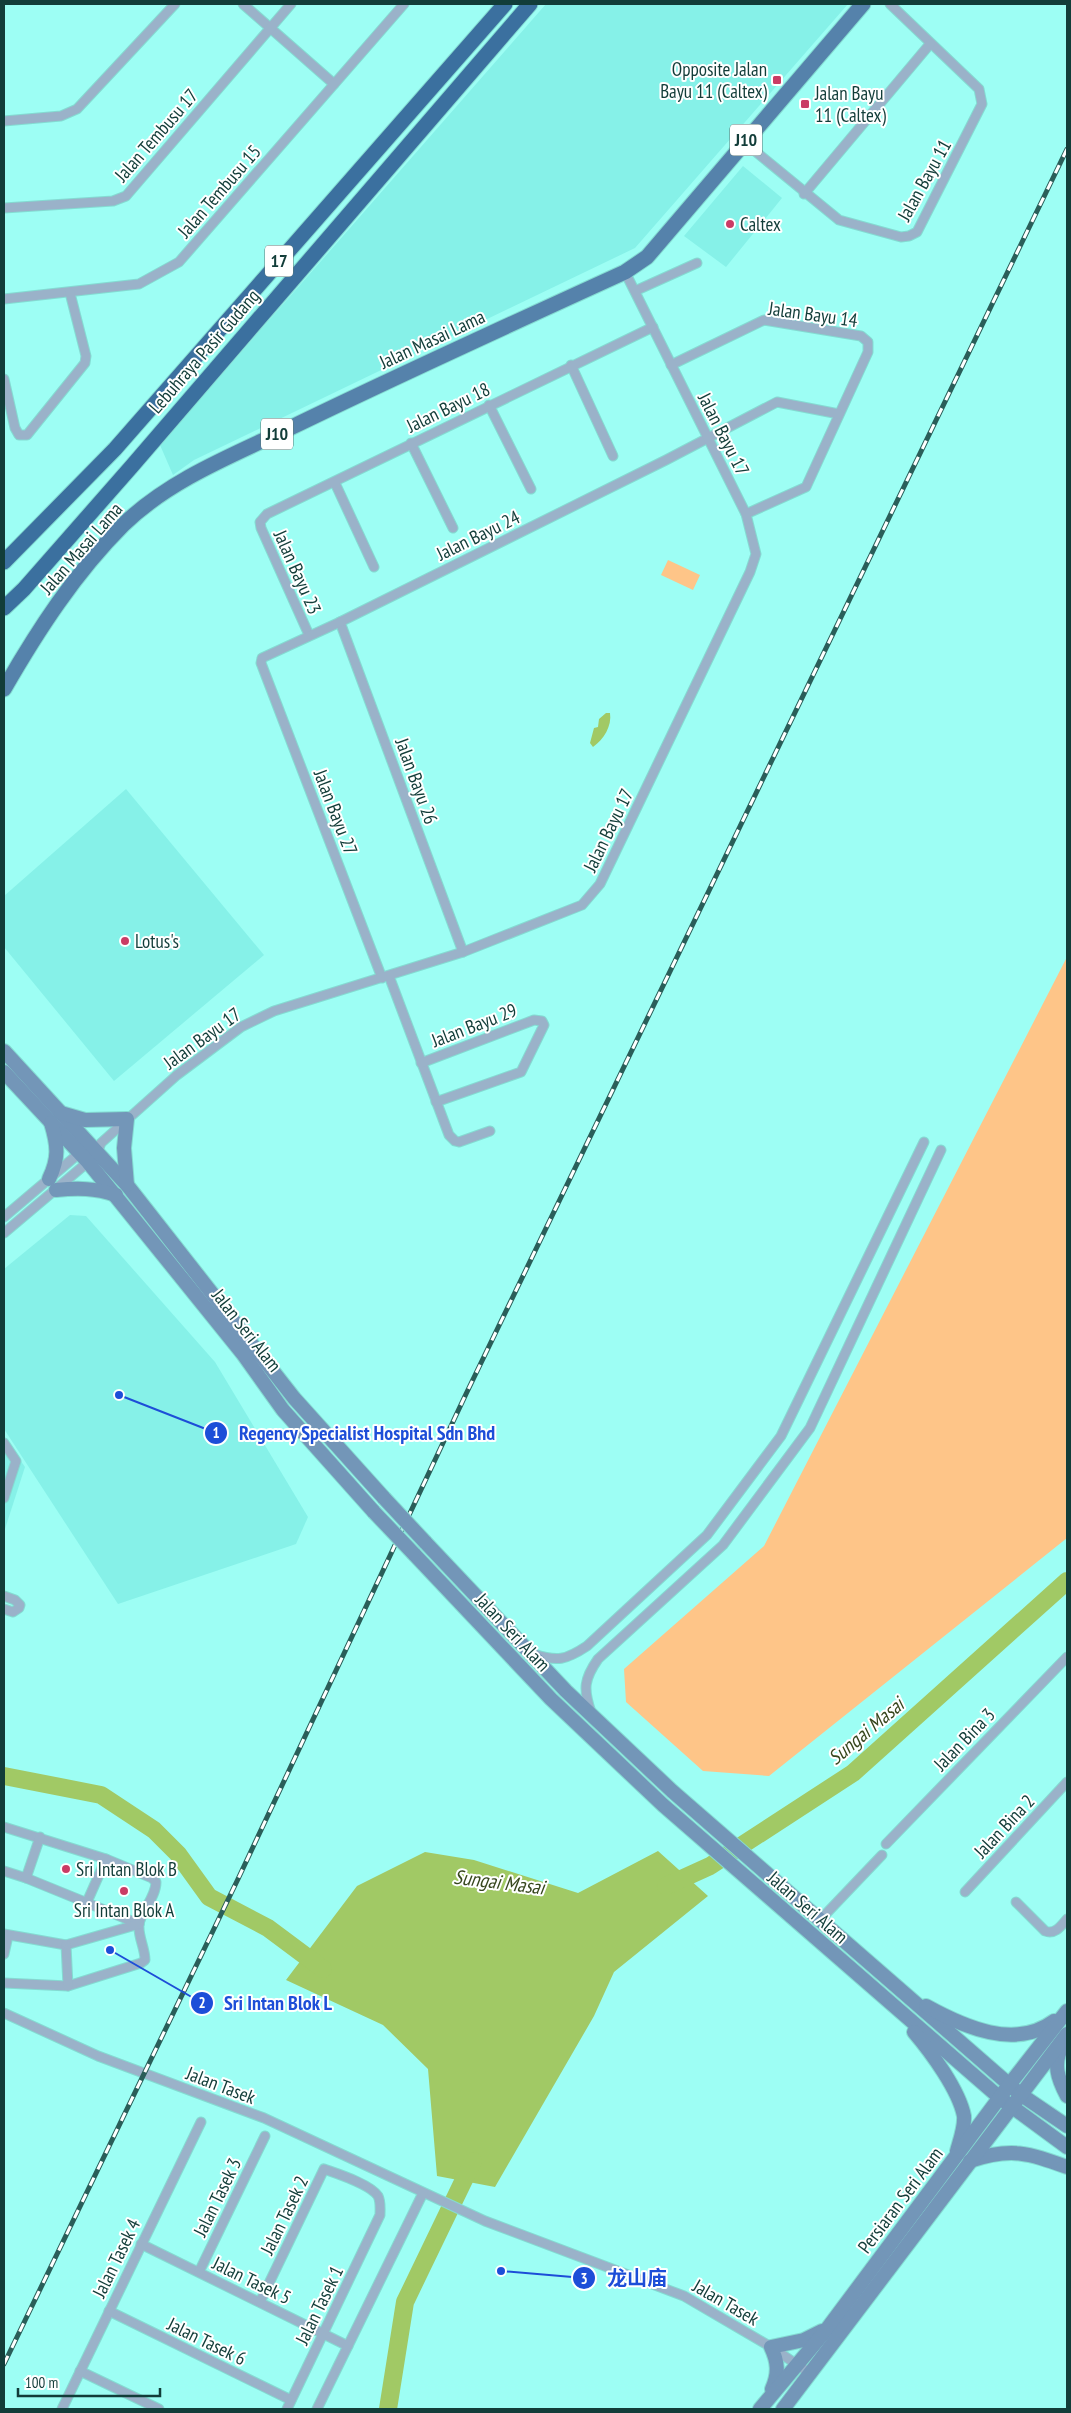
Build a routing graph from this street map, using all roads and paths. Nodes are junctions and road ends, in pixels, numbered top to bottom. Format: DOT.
graph roads {
  1 [pos="175,4"];
  2 [pos="243,4"];
  3 [pos="291,4"];
  4 [pos="404,4"];
  5 [pos="505,4"];
  6 [pos="530,4"];
  7 [pos="863,4"];
  8 [pos="890,4"];
  9 [pos="270,28"];
  10 [pos="930,44"];
  11 [pos="334,84"];
  12 [pos="4,121"];
  13 [pos="744,142"];
  14 [pos="804,194"];
  15 [pos="4,208"];
  16 [pos="697,263"];
  17 [pos="625,272"];
  18 [pos="635,291"];
  19 [pos="70,293"];
  20 [pos="4,299"];
  21 [pos="653,326"];
  22 [pos="571,365"];
  23 [pos="671,365"];
  24 [pos="4,379"];
  25 [pos="489,405"];
  26 [pos="839,414"];
  27 [pos="708,439"];
  28 [pos="412,443"];
  29 [pos="613,456"];
  30 [pos="334,482"];
  31 [pos="531,489"];
  32 [pos="746,514"];
  33 [pos="260,522"];
  34 [pos="453,528"];
  35 [pos="4,562"];
  36 [pos="374,566"];
  37 [pos="24,589"];
  38 [pos="4,608"];
  39 [pos="4,618"];
  40 [pos="340,622"];
  41 [pos="308,636"];
  42 [pos="262,658"];
  43 [pos="4,689"];
  44 [pos="462,952"];
  45 [pos="386,977"];
  46 [pos="4,1051"];
  47 [pos="421,1063"];
  48 [pos="4,1072"];
  49 [pos="436,1102"];
  50 [pos="56,1118"];
  51 [pos="127,1119"];
  52 [pos="490,1131"];
  53 [pos="924,1142"];
  54 [pos="941,1150"];
  55 [pos="91,1151"];
  56 [pos="53,1185"];
  57 [pos="128,1185"];
  58 [pos="116,1195"];
  59 [pos="4,1217"];
  60 [pos="4,1233"];
  61 [pos="4,1443"];
  62 [pos="4,1498"];
  63 [pos="4,1596"];
  64 [pos="4,1609"];
  65 [pos="531,1654"];
  66 [pos="1067,1657"];
  67 [pos="592,1715"];
  68 [pos="1067,1782"];
  69 [pos="4,1827"];
  70 [pos="40,1837"];
  71 [pos="886,1844"];
  72 [pos="882,1855"];
  73 [pos="106,1859"];
  74 [pos="4,1871"];
  75 [pos="26,1878"];
  76 [pos="965,1892"];
  77 [pos="87,1902"];
  78 [pos="1016,1902"];
  79 [pos="821,1919"];
  80 [pos="1066,1923"];
  81 [pos="139,1924"];
  82 [pos="6,1935"];
  83 [pos="66,1946"];
  84 [pos="4,1954"];
  85 [pos="4,1982"];
  86 [pos="68,1986"];
  87 [pos="899,1991"];
  88 [pos="890,2004"];
  89 [pos="1067,2011"];
  90 [pos="4,2013"];
  91 [pos="1067,2034"];
  92 [pos="1067,2038"];
  93 [pos="1014,2090"];
  94 [pos="1067,2096"];
  95 [pos="1005,2103"];
  96 [pos="201,2122"];
  97 [pos="1067,2126"];
  98 [pos="265,2136"];
  99 [pos="1067,2147"];
  100 [pos="955,2158"];
  101 [pos="970,2161"];
  102 [pos="1067,2166"];
  103 [pos="324,2169"];
  104 [pos="423,2193"];
  105 [pos="141,2244"];
  106 [pos="199,2272"];
  107 [pos="260,2302"];
  108 [pos="109,2311"];
  109 [pos="827,2329"];
  110 [pos="324,2333"];
  111 [pos="348,2346"];
  112 [pos="771,2347"];
  113 [pos="796,2365"];
  114 [pos="80,2371"];
  115 [pos="811,2374"];
  116 [pos="291,2400"];
  117 [pos="764,2404"];
  118 [pos="62,2409"];
  119 [pos="159,2409"];
  120 [pos="287,2409"];
  121 [pos="317,2409"];
  122 [pos="783,2409"];
  1 -- 12 [label="street"];
  2 -- 9 [label="street"];
  3 -- 9 [label="street, Jalan Tembusu 17"];
  4 -- 11 [label="street, Jalan Tembusu 15"];
  5 -- 35 [label="highway, Lebuhraya Pasir Gudang / 17"];
  6 -- 37 [label="highway, Lebuhraya Pasir Gudang / 17"];
  7 -- 13 [label="main road, Jalan Masai Lama / J10"];
  8 -- 10 [label="street"];
  9 -- 11 [label="street"];
  9 -- 15 [label="street, Jalan Tembusu 17"];
  10 -- 14 [label="street"];
  10 -- 14 [label="street, Jalan Bayu 11"];
  11 -- 19 [label="street, Jalan Tembusu 15"];
  13 -- 14 [label="street, Jalan Bayu 11"];
  13 -- 17 [label="main road, Jalan Masai Lama / J10"];
  16 -- 18 [label="street"];
  17 -- 18 [label="street, Jalan Bayu 17"];
  17 -- 43 [label="main road, Jalan Masai Lama / J10"];
  18 -- 21 [label="street, Jalan Bayu 17"];
  19 -- 20 [label="street, Jalan Tembusu 15"];
  19 -- 24 [label="street"];
  21 -- 22 [label="street, Jalan Bayu 18"];
  21 -- 23 [label="street, Jalan Bayu 17"];
  22 -- 25 [label="street, Jalan Bayu 18"];
  22 -- 29 [label="street"];
  23 -- 26 [label="street, Jalan Bayu 14"];
  23 -- 27 [label="street, Jalan Bayu 17"];
  25 -- 28 [label="street, Jalan Bayu 18"];
  25 -- 31 [label="street"];
  26 -- 27 [label="street, Jalan Bayu 24"];
  26 -- 32 [label="street"];
  27 -- 32 [label="street, Jalan Bayu 17"];
  27 -- 40 [label="street, Jalan Bayu 24"];
  28 -- 30 [label="street, Jalan Bayu 18"];
  28 -- 34 [label="street"];
  30 -- 33 [label="street, Jalan Bayu 18"];
  30 -- 36 [label="street"];
  32 -- 44 [label="street, Jalan Bayu 17"];
  33 -- 41 [label="street, Jalan Bayu 23"];
  37 -- 38 [label="highway, Lebuhraya Pasir Gudang / 17"];
  37 -- 39 [label="highway"];
  40 -- 41 [label="street, Jalan Bayu 24"];
  40 -- 44 [label="street, Jalan Bayu 26"];
  41 -- 42 [label="street, Jalan Bayu 24"];
  42 -- 45 [label="street, Jalan Bayu 27"];
  44 -- 45 [label="street, Jalan Bayu 17"];
  45 -- 47 [label="street, Jalan Bayu 27"];
  45 -- 51 [label="street, Jalan Bayu 17"];
  46 -- 50 [label="main road, Jalan Seri Alam"];
  47 -- 49 [label="street, Jalan Bayu 27"];
  47 -- 49 [label="street, Jalan Bayu 29"];
  48 -- 50 [label="main road, Jalan Seri Alam"];
  49 -- 52 [label="street, Jalan Bayu 27"];
  50 -- 51 [label="main road"];
  50 -- 55 [label="main road, Jalan Seri Alam"];
  50 -- 56 [label="main road"];
  51 -- 55 [label="street, Jalan Bayu 17"];
  51 -- 57 [label="main road"];
  53 -- 65 [label="street"];
  54 -- 67 [label="street"];
  55 -- 56 [label="street"];
  55 -- 56 [label="street"];
  55 -- 57 [label="main road, Jalan Seri Alam"];
  55 -- 58 [label="main road, Jalan Seri Alam"];
  56 -- 58 [label="main road"];
  56 -- 59 [label="street"];
  56 -- 60 [label="street"];
  57 -- 65 [label="main road, Jalan Seri Alam, bridge"];
  58 -- 88 [label="main road, Jalan Seri Alam, bridge"];
  61 -- 62 [label="street"];
  63 -- 64 [label="street"];
  65 -- 67 [label="main road, Jalan Seri Alam"];
  66 -- 71 [label="street, Jalan Bina 3"];
  67 -- 79 [label="main road, Jalan Seri Alam"];
  68 -- 76 [label="street, Jalan Bina 2"];
  69 -- 70 [label="street"];
  70 -- 73 [label="street"];
  70 -- 75 [label="street"];
  72 -- 79 [label="street"];
  73 -- 77 [label="street"];
  73 -- 81 [label="street"];
  74 -- 75 [label="street"];
  75 -- 77 [label="street"];
  77 -- 81 [label="street"];
  78 -- 80 [label="street"];
  79 -- 87 [label="main road, Jalan Seri Alam"];
  81 -- 83 [label="street"];
  81 -- 86 [label="street"];
  82 -- 83 [label="street"];
  82 -- 84 [label="street"];
  83 -- 86 [label="street"];
  85 -- 86 [label="street"];
  87 -- 89 [label="main road"];
  87 -- 93 [label="main road, Jalan Seri Alam"];
  88 -- 95 [label="main road, Jalan Seri Alam"];
  88 -- 100 [label="main road"];
  89 -- 93 [label="main road, Persiaran Seri Alam"];
  90 -- 104 [label="street, Jalan Tasek"];
  91 -- 93 [label="main road, Persiaran Seri Alam"];
  92 -- 94 [label="main road"];
  93 -- 95 [label="main road, Persiaran Seri Alam"];
  93 -- 97 [label="main road, Jalan Seri Alam"];
  95 -- 99 [label="main road, Jalan Seri Alam"];
  95 -- 100 [label="main road, Persiaran Seri Alam"];
  95 -- 101 [label="main road, Persiaran Seri Alam"];
  96 -- 105 [label="street, Jalan Tasek 4"];
  98 -- 106 [label="street, Jalan Tasek 3"];
  100 -- 109 [label="main road, Persiaran Seri Alam"];
  101 -- 102 [label="main road"];
  101 -- 115 [label="main road, Persiaran Seri Alam"];
  103 -- 107 [label="street, Jalan Tasek 2"];
  103 -- 110 [label="street, Jalan Tasek 1"];
  104 -- 111 [label="street"];
  104 -- 112 [label="street, Jalan Tasek"];
  105 -- 106 [label="street, Jalan Tasek 5"];
  105 -- 108 [label="street, Jalan Tasek 4"];
  106 -- 107 [label="street, Jalan Tasek 5"];
  107 -- 110 [label="street, Jalan Tasek 5"];
  108 -- 114 [label="street, Jalan Tasek 4"];
  108 -- 116 [label="street, Jalan Tasek 6"];
  109 -- 112 [label="main road"];
  109 -- 113 [label="main road, Persiaran Seri Alam"];
  110 -- 111 [label="street, Jalan Tasek 5"];
  110 -- 116 [label="street, Jalan Tasek 1"];
  111 -- 121 [label="street"];
  112 -- 113 [label="street, Jalan Tasek"];
  112 -- 117 [label="main road"];
  113 -- 115 [label="street, Jalan Tasek"];
  113 -- 117 [label="main road, Persiaran Seri Alam"];
  114 -- 118 [label="street, Jalan Tasek 4"];
  114 -- 119 [label="street"];
  115 -- 122 [label="main road, Persiaran Seri Alam"];
  116 -- 120 [label="street, Jalan Tasek 1"];
}
